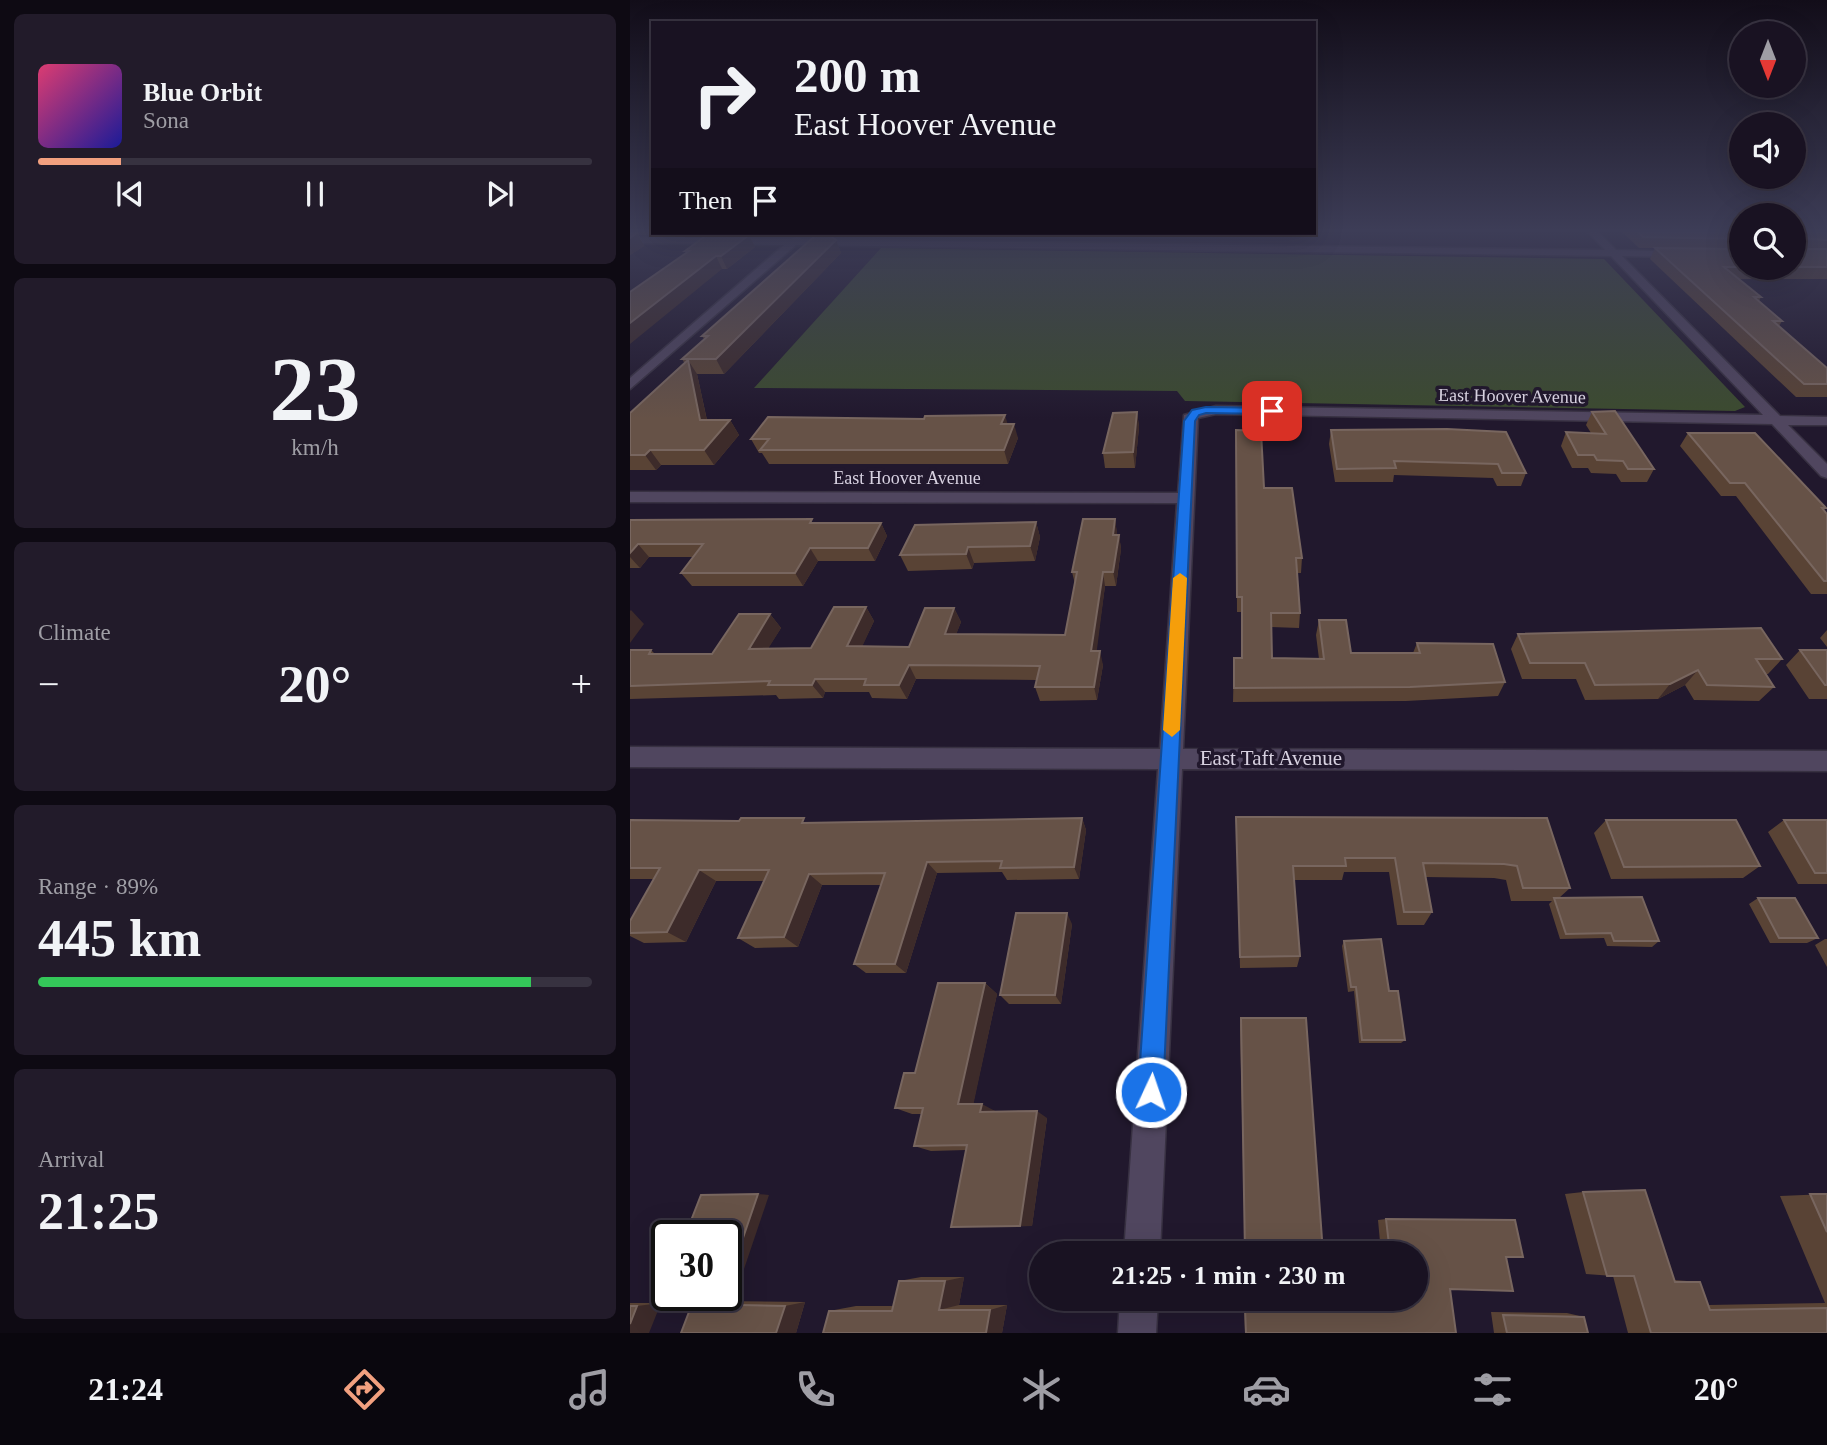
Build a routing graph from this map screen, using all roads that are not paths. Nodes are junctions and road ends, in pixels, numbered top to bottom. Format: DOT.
graph roads {
  1 [pos="734,294"];
  2 [pos="1652,294"];
  3 [pos="630,385"];
  4 [pos="1774,420"];
  5 [pos="1827,421"];
  6 [pos="1827,473"];
  7 [pos="630,497"];
  8 [pos="1185,498"];
  9 [pos="630,757"];
  10 [pos="1170,757"];
  11 [pos="1827,761"];
  12 [pos="1143,1241"];
  13 [pos="1138,1311"];
  14 [pos="1137,1333"];
  1 -- 3 [label="street"];
  2 -- 4 [label="street"];
  4 -- 5 [label="street, East Hoover Avenue"];
  4 -- 6 [label="street"];
  4 -- 8 [label="street, East Hoover Avenue"];
  7 -- 8 [label="street, East Hoover Avenue"];
  8 -- 10 [label="street"];
  9 -- 10 [label="street, East Taft Avenue"];
  10 -- 11 [label="street, East Taft Avenue"];
  10 -- 12 [label="street"];
  13 -- 14 [label="street"];
}
